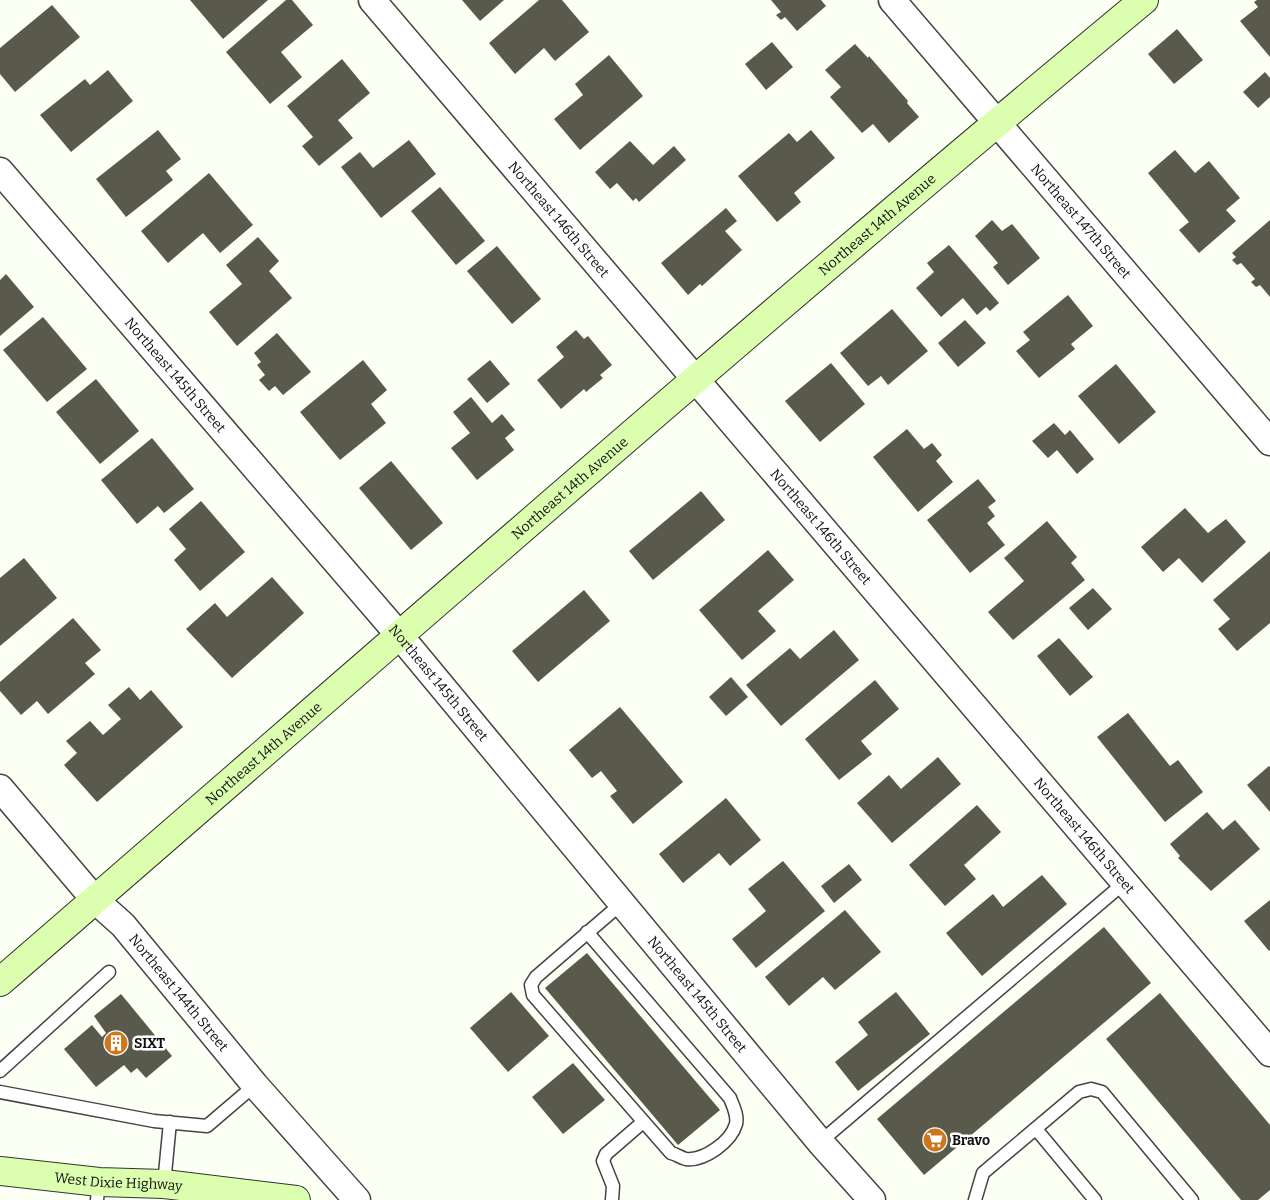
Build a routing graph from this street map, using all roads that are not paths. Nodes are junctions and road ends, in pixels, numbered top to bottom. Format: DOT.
graph roads {
  1 [pos="372,0"];
  2 [pos="892,0"];
  3 [pos="1144,0"];
  4 [pos="996,123"];
  5 [pos="0,171"];
  6 [pos="696,380"];
  7 [pos="1270,442"];
  8 [pos="400,636"];
  9 [pos="0,788"];
  10 [pos="1124,883"];
  11 [pos="95,900"];
  12 [pos="622,903"];
  13 [pos="588,932"];
  14 [pos="109,972"];
  15 [pos="0,982"];
  16 [pos="1270,1053"];
  17 [pos="0,1071"];
  18 [pos="255,1085"];
  19 [pos="0,1092"];
  20 [pos="170,1122"];
  21 [pos="643,1122"];
  22 [pos="1036,1129"];
  23 [pos="820,1142"];
  24 [pos="0,1171"];
  25 [pos="177,1190"];
  26 [pos="98,1191"];
  27 [pos="296,1200"];
  28 [pos="357,1200"];
  29 [pos="612,1200"];
  30 [pos="872,1200"];
  31 [pos="975,1200"];
  32 [pos="1095,1200"];
  33 [pos="1192,1200"];
  1 -- 6 [label="street, Northeast 146th Street"];
  2 -- 4 [label="street, Northeast 147th Street"];
  3 -- 4 [label="street, Northeast 14th Avenue"];
  4 -- 6 [label="street, Northeast 14th Avenue"];
  4 -- 7 [label="street, Northeast 147th Street"];
  5 -- 8 [label="street, Northeast 145th Street"];
  6 -- 8 [label="street, Northeast 14th Avenue"];
  6 -- 10 [label="street, Northeast 146th Street"];
  8 -- 11 [label="street, Northeast 14th Avenue"];
  8 -- 12 [label="street, Northeast 145th Street"];
  9 -- 11 [label="street, Northeast 144th Street"];
  10 -- 16 [label="street, Northeast 146th Street"];
  10 -- 23 [label="lane"];
  11 -- 15 [label="street, Northeast 14th Avenue"];
  11 -- 18 [label="street, Northeast 144th Street"];
  12 -- 13 [label="lane"];
  12 -- 23 [label="street, Northeast 145th Street"];
  13 -- 21 [label="lane"];
  13 -- 21 [label="lane"];
  14 -- 17 [label="lane"];
  18 -- 20 [label="lane"];
  18 -- 28 [label="street, Northeast 144th Street"];
  19 -- 20 [label="lane"];
  20 -- 25 [label="lane"];
  21 -- 29 [label="lane"];
  22 -- 31 [label="lane"];
  22 -- 32 [label="lane"];
  22 -- 33 [label="lane"];
  23 -- 30 [label="street, Northeast 145th Street"];
  24 -- 26 [label="street, West Dixie Highway"];
  25 -- 26 [label="street, West Dixie Highway"];
  25 -- 27 [label="street, West Dixie Highway"];
}
